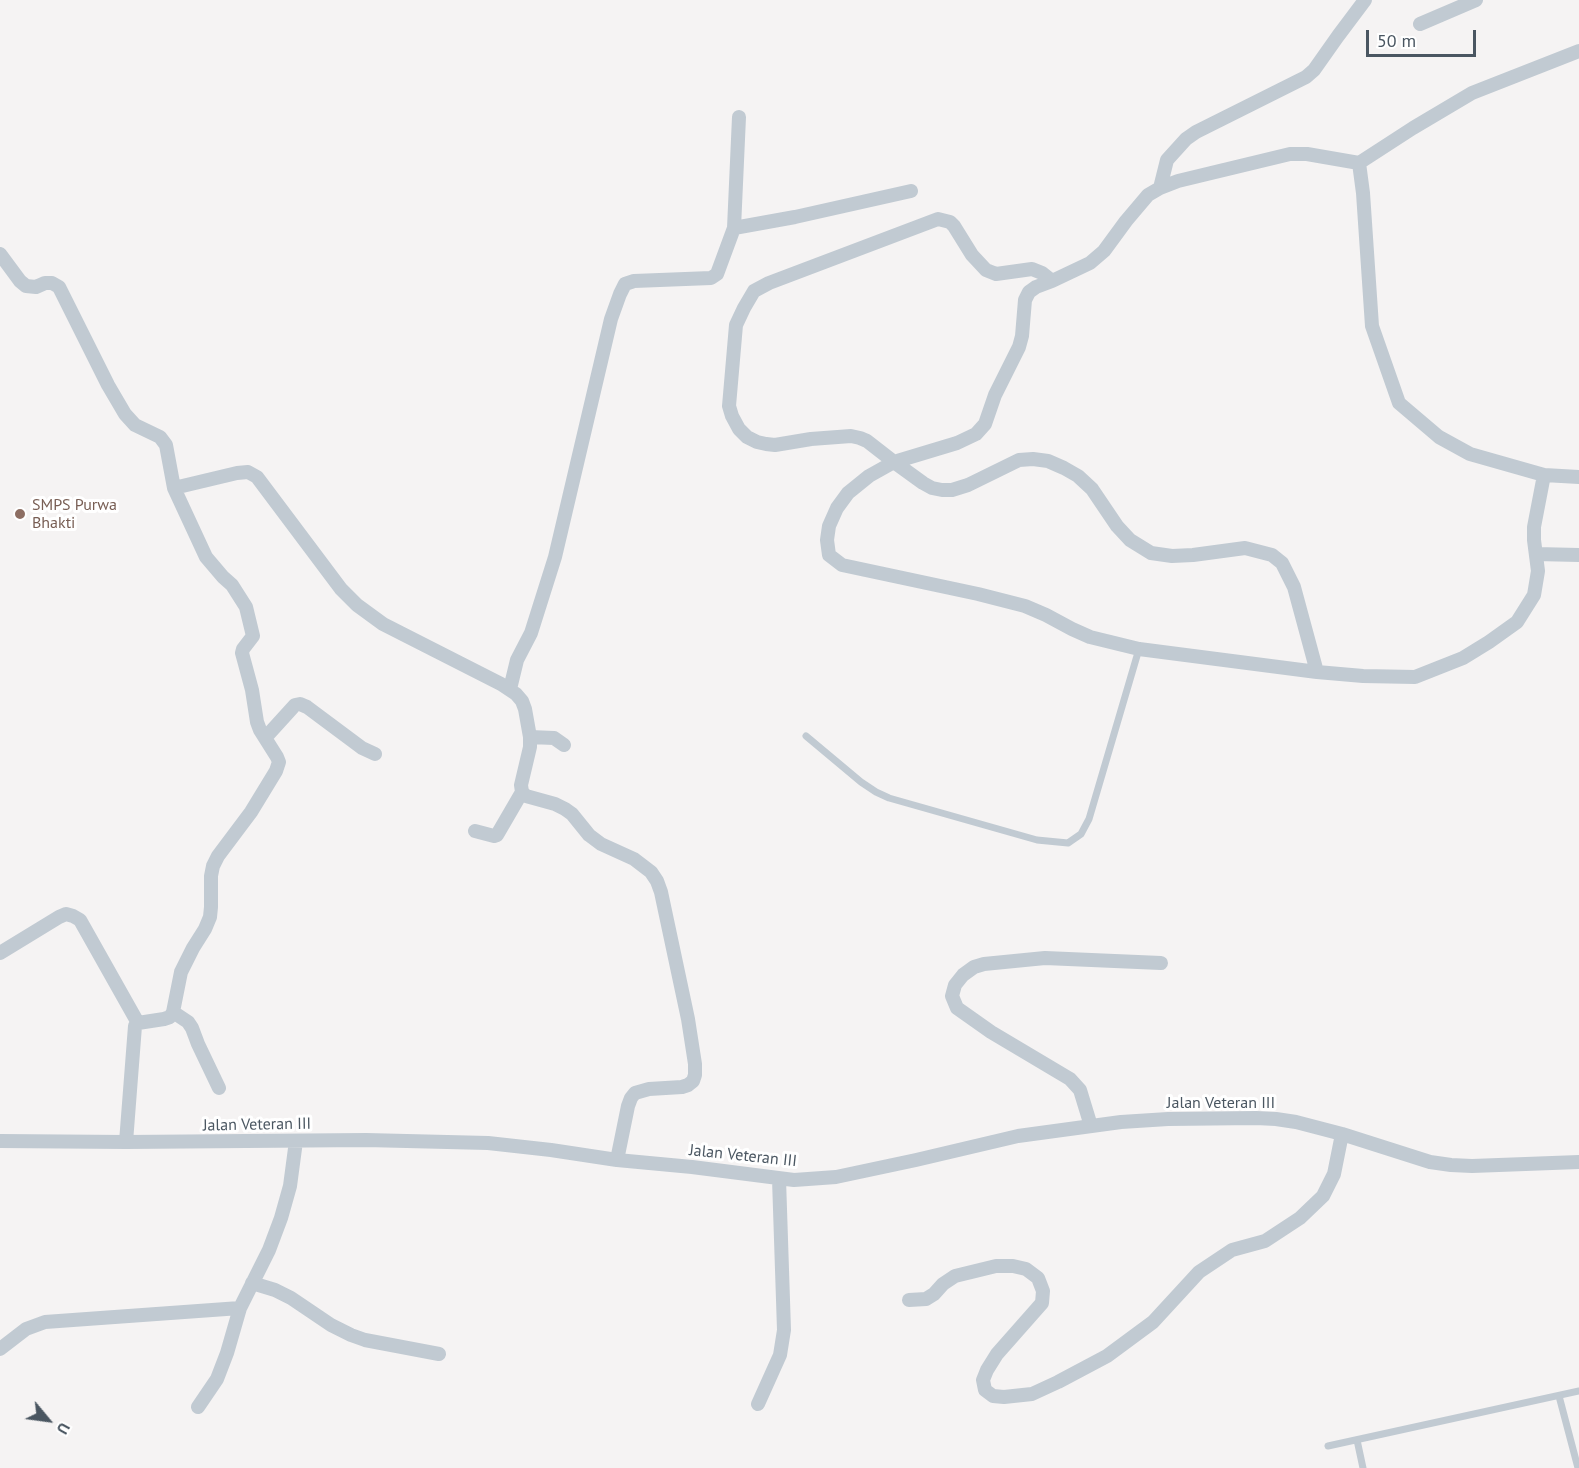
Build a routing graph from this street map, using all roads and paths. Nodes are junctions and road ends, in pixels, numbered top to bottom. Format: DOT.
graph roads {
  1 [pos="1365,0"];
  2 [pos="1476,0"];
  3 [pos="1420,24"];
  4 [pos="1579,51"];
  5 [pos="739,117"];
  6 [pos="1359,163"];
  7 [pos="1160,188"];
  8 [pos="911,191"];
  9 [pos="734,228"];
  10 [pos="2,259"];
  11 [pos="1052,281"];
  12 [pos="894,462"];
  13 [pos="1544,475"];
  14 [pos="1579,477"];
  15 [pos="174,488"];
  16 [pos="1536,554"];
  17 [pos="1579,555"];
  18 [pos="1139,649"];
  19 [pos="1317,672"];
  20 [pos="510,689"];
  21 [pos="806,736"];
  22 [pos="530,737"];
  23 [pos="265,738"];
  24 [pos="564,745"];
  25 [pos="375,754"];
  26 [pos="522,792"];
  27 [pos="475,831"];
  28 [pos="0,953"];
  29 [pos="1161,963"];
  30 [pos="173,1012"];
  31 [pos="138,1023"];
  32 [pos="219,1088"];
  33 [pos="1090,1126"];
  34 [pos="1342,1134"];
  35 [pos="0,1141"];
  36 [pos="296,1141"];
  37 [pos="126,1143"];
  38 [pos="617,1160"];
  39 [pos="1579,1162"];
  40 [pos="779,1179"];
  41 [pos="252,1283"];
  42 [pos="909,1300"];
  43 [pos="240,1308"];
  44 [pos="0,1349"];
  45 [pos="439,1354"];
  46 [pos="1579,1391"];
  47 [pos="1559,1396"];
  48 [pos="758,1404"];
  49 [pos="198,1407"];
  50 [pos="1357,1440"];
  51 [pos="1328,1446"];
  52 [pos="1363,1468"];
  53 [pos="1578,1468"];
  1 -- 7 [label="street"];
  2 -- 3 [label="street"];
  4 -- 6 [label="street"];
  5 -- 9 [label="street"];
  6 -- 7 [label="street"];
  6 -- 13 [label="street"];
  7 -- 11 [label="street"];
  8 -- 9 [label="street"];
  9 -- 20 [label="street"];
  10 -- 15 [label="street"];
  11 -- 12 [label="street"];
  11 -- 12 [label="street"];
  12 -- 18 [label="street"];
  12 -- 19 [label="street"];
  13 -- 14 [label="street"];
  13 -- 16 [label="street"];
  15 -- 20 [label="street"];
  15 -- 23 [label="street"];
  16 -- 17 [label="street"];
  16 -- 19 [label="street"];
  18 -- 19 [label="street"];
  18 -- 21 [label="lane"];
  20 -- 22 [label="street"];
  22 -- 24 [label="street"];
  22 -- 26 [label="street"];
  23 -- 25 [label="street"];
  23 -- 30 [label="street"];
  26 -- 27 [label="street"];
  26 -- 38 [label="street"];
  28 -- 31 [label="street"];
  29 -- 33 [label="street"];
  30 -- 31 [label="street"];
  30 -- 32 [label="street"];
  31 -- 37 [label="street"];
  33 -- 34 [label="street, Jalan Veteran III"];
  33 -- 40 [label="street, Jalan Veteran III"];
  34 -- 39 [label="street, Jalan Veteran III"];
  34 -- 42 [label="street"];
  35 -- 37 [label="street, Jalan Veteran III"];
  36 -- 37 [label="street, Jalan Veteran III"];
  36 -- 38 [label="street, Jalan Veteran III"];
  36 -- 41 [label="street"];
  38 -- 40 [label="street, Jalan Veteran III"];
  40 -- 48 [label="street"];
  41 -- 43 [label="street"];
  41 -- 45 [label="street"];
  43 -- 44 [label="street"];
  43 -- 49 [label="street"];
  46 -- 47 [label="lane"];
  47 -- 50 [label="lane"];
  47 -- 53 [label="lane"];
  50 -- 51 [label="lane"];
  50 -- 52 [label="lane"];
}
